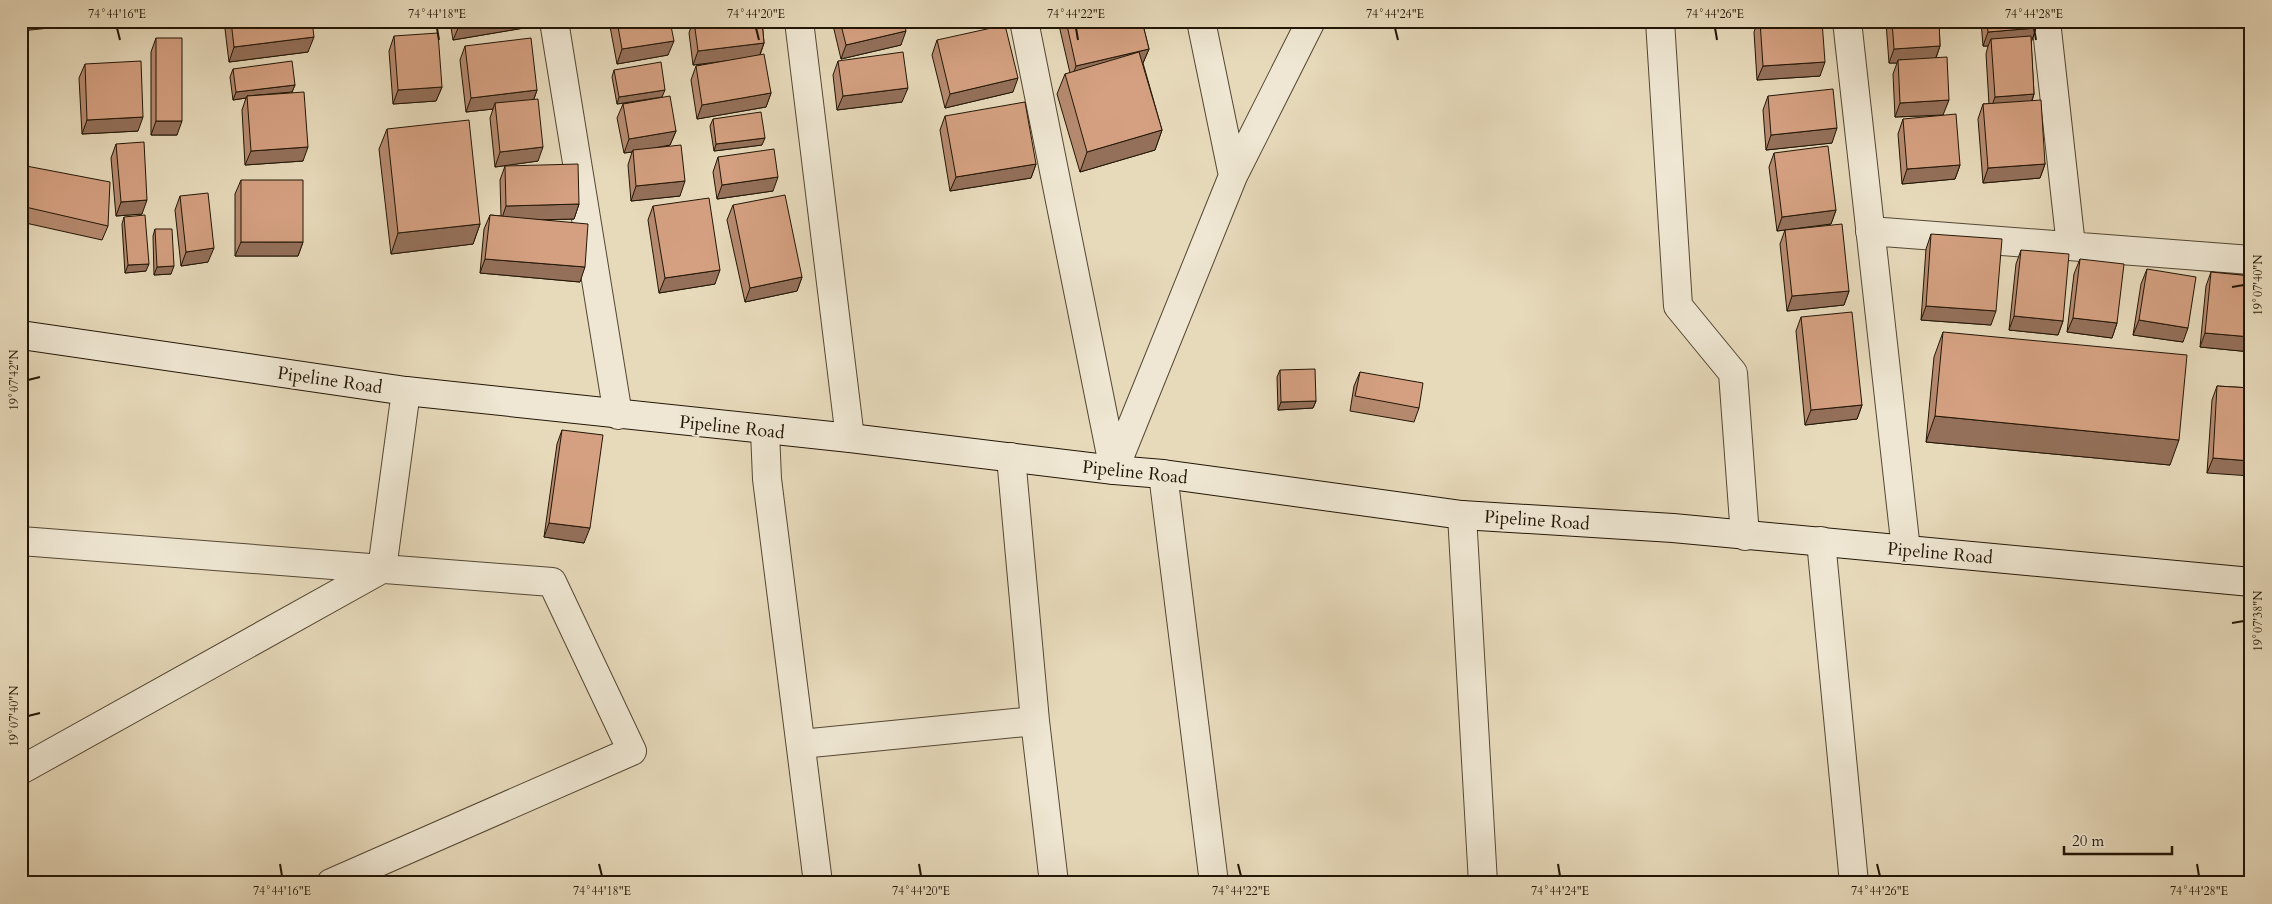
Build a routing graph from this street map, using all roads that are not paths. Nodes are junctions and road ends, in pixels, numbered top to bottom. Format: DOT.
graph roads {
  1 [pos="554,21"];
  2 [pos="798,21"];
  3 [pos="1024,21"];
  4 [pos="1201,21"];
  5 [pos="1312,21"];
  6 [pos="1660,21"];
  7 [pos="1847,21"];
  8 [pos="2046,21"];
  9 [pos="1233,176"];
  10 [pos="1870,231"];
  11 [pos="2071,246"];
  12 [pos="2251,260"];
  13 [pos="21,335"];
  14 [pos="406,391"];
  15 [pos="618,415"];
  16 [pos="765,431"];
  17 [pos="850,438"];
  18 [pos="1011,457"];
  19 [pos="1114,470"];
  20 [pos="1163,474"];
  21 [pos="1462,515"];
  22 [pos="1745,536"];
  23 [pos="21,541"];
  24 [pos="1821,541"];
  25 [pos="1906,550"];
  26 [pos="382,569"];
  27 [pos="2251,582"];
  28 [pos="1035,721"];
  29 [pos="801,744"];
  30 [pos="21,770"];
  31 [pos="331,883"];
  32 [pos="818,883"];
  33 [pos="1054,883"];
  34 [pos="1214,883"];
  35 [pos="1483,883"];
  36 [pos="1854,883"];
  1 -- 15 [label="street"];
  2 -- 17 [label="street"];
  3 -- 19 [label="street"];
  4 -- 9 [label="street"];
  5 -- 9 [label="street"];
  6 -- 22 [label="street"];
  7 -- 10 [label="street"];
  8 -- 11 [label="street"];
  9 -- 19 [label="street"];
  10 -- 11 [label="street"];
  10 -- 25 [label="street"];
  11 -- 12 [label="street"];
  13 -- 14 [label="street, Pipeline Road"];
  14 -- 15 [label="street, Pipeline Road"];
  14 -- 26 [label="street"];
  15 -- 16 [label="street, Pipeline Road"];
  16 -- 17 [label="street, Pipeline Road"];
  16 -- 29 [label="street"];
  17 -- 18 [label="street, Pipeline Road"];
  18 -- 19 [label="street, Pipeline Road"];
  18 -- 28 [label="street"];
  19 -- 20 [label="street, Pipeline Road"];
  20 -- 21 [label="street, Pipeline Road"];
  20 -- 34 [label="street"];
  21 -- 22 [label="street, Pipeline Road"];
  21 -- 35 [label="street"];
  22 -- 24 [label="street, Pipeline Road"];
  23 -- 26 [label="street"];
  24 -- 25 [label="street, Pipeline Road"];
  24 -- 36 [label="street"];
  25 -- 27 [label="street, Pipeline Road"];
  26 -- 30 [label="street"];
  26 -- 31 [label="street"];
  28 -- 29 [label="street"];
  28 -- 33 [label="street"];
  29 -- 32 [label="street"];
}
